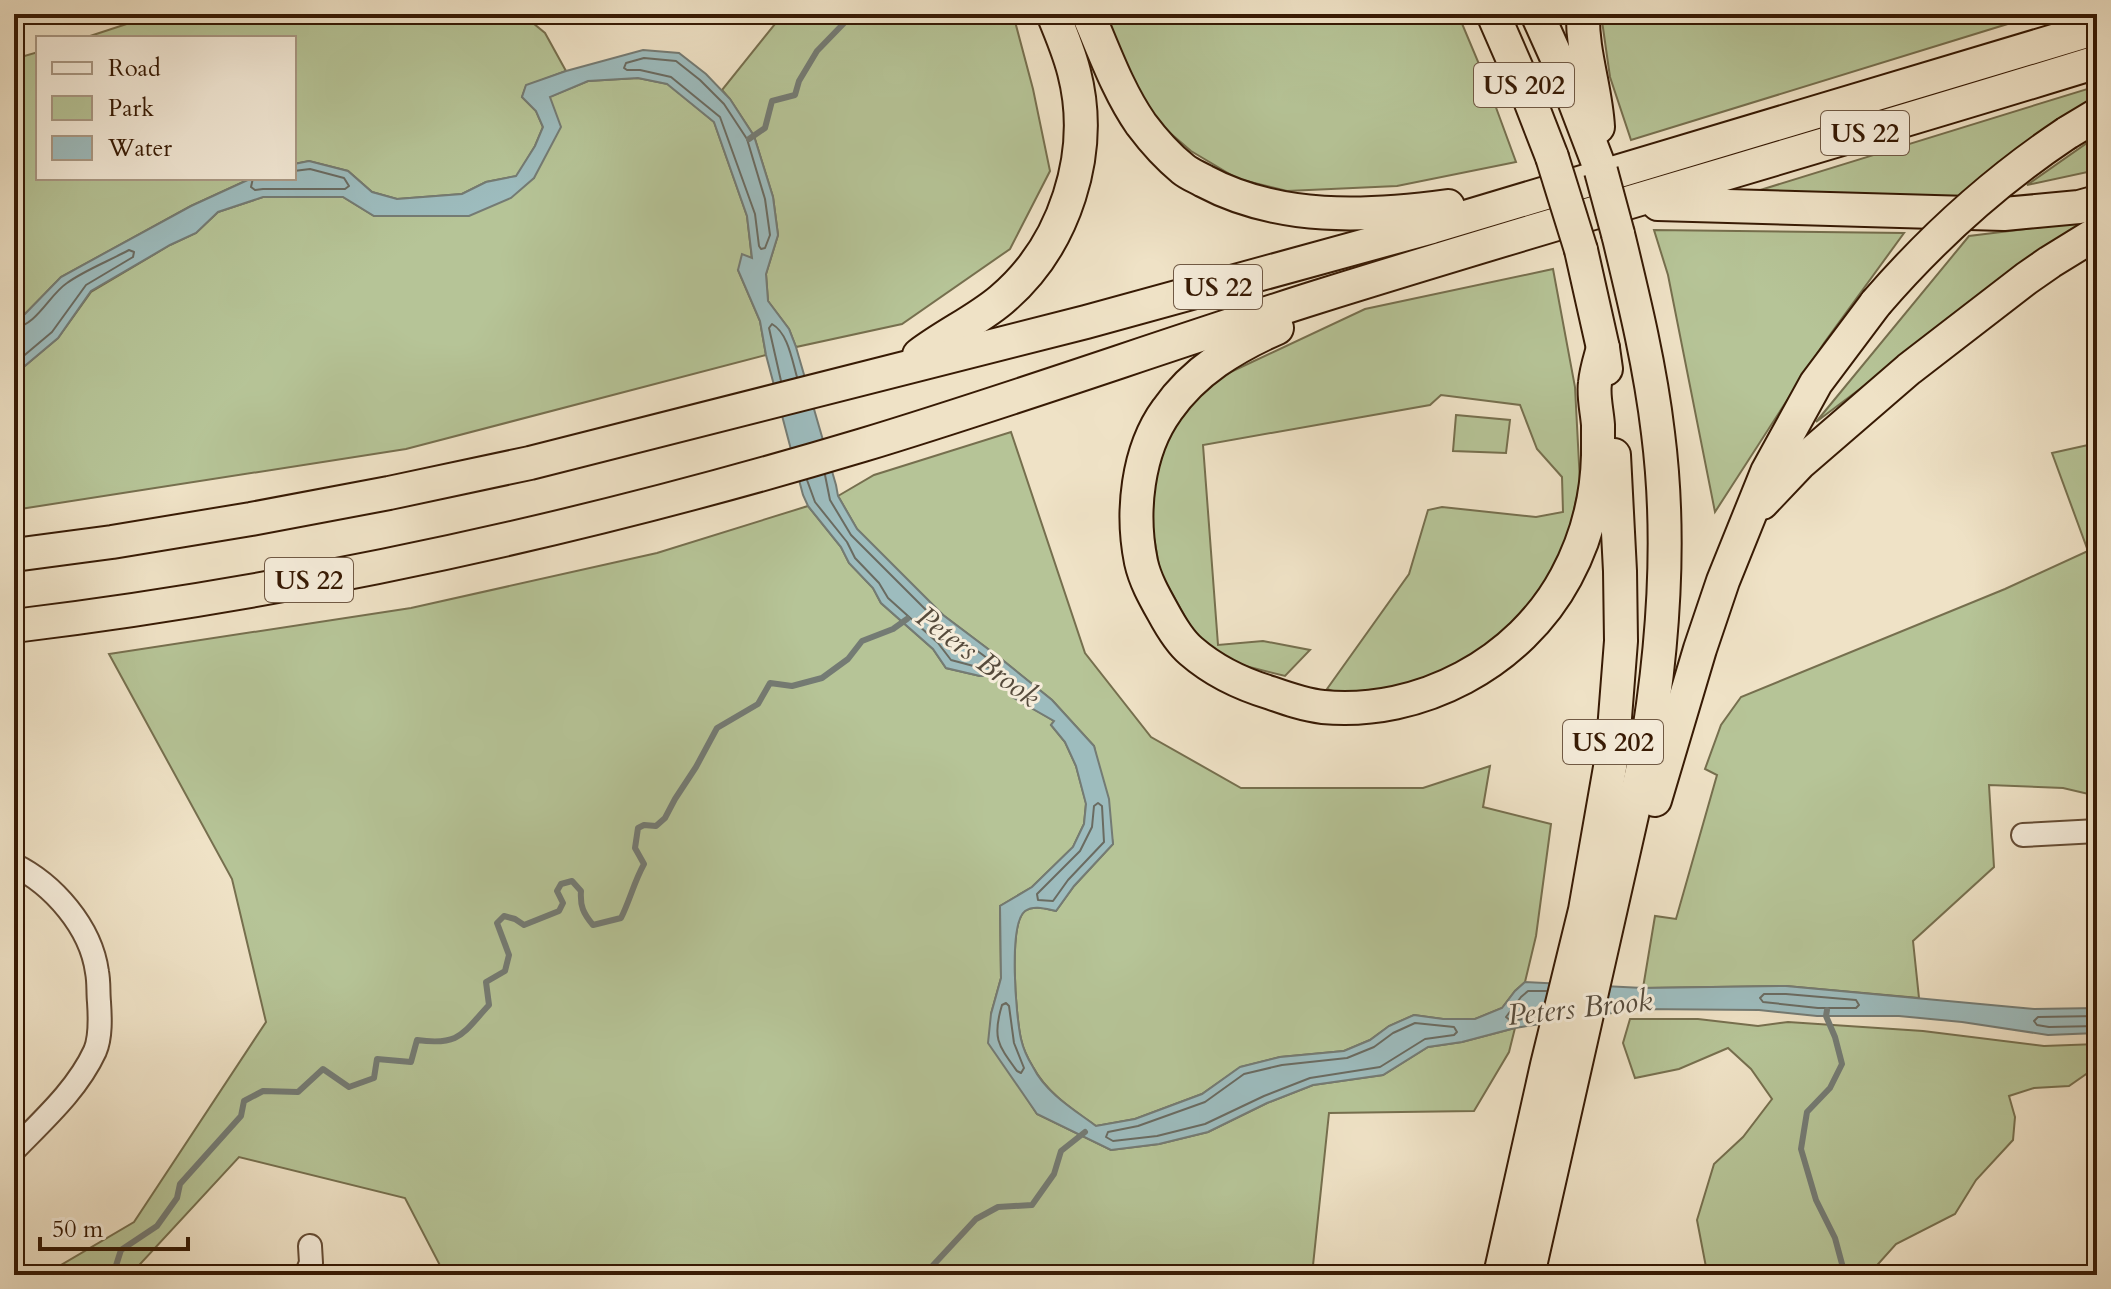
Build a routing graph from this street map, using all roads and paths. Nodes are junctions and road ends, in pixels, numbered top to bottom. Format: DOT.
graph roads {
  1 [pos="1053,14"];
  2 [pos="1088,14"];
  3 [pos="1493,14"];
  4 [pos="1537,14"];
  5 [pos="1583,14"];
  6 [pos="2078,14"];
  7 [pos="2097,28"];
  8 [pos="2053,41"];
  9 [pos="2097,62"];
  10 [pos="1588,114"];
  11 [pos="2097,115"];
  12 [pos="1535,195"];
  13 [pos="2097,202"];
  14 [pos="1631,203"];
  15 [pos="2097,233"];
  16 [pos="1320,296"];
  17 [pos="1603,348"];
  18 [pos="898,370"];
  19 [pos="1750,517"];
  20 [pos="14,555"];
  21 [pos="14,626"];
  22 [pos="2097,831"];
  23 [pos="2023,835"];
  24 [pos="14,865"];
  25 [pos="1598,910"];
  26 [pos="1562,1064"];
  27 [pos="14,1150"];
  28 [pos="310,1246"];
  29 [pos="306,1275"];
  30 [pos="1500,1275"];
  31 [pos="1528,1275"];
  1 -- 18 [label="highway"];
  2 -- 12 [label="highway"];
  3 -- 17 [label="highway, US 202, bridge"];
  4 -- 10 [label="highway, US 202"];
  5 -- 10 [label="highway"];
  6 -- 8 [label="highway"];
  7 -- 8 [label="highway, US 22"];
  8 -- 12 [label="highway, US 22"];
  9 -- 14 [label="highway, US 22"];
  10 -- 25 [label="highway, US 202, bridge"];
  11 -- 19 [label="highway, bridge"];
  12 -- 18 [label="highway, US 22"];
  13 -- 14 [label="highway"];
  14 -- 16 [label="highway, US 22"];
  15 -- 19 [label="highway"];
  16 -- 17 [label="highway"];
  16 -- 21 [label="highway, US 22"];
  17 -- 25 [label="highway, US 202"];
  18 -- 20 [label="highway, US 22"];
  19 -- 25 [label="highway"];
  22 -- 23 [label="street"];
  24 -- 27 [label="street"];
  25 -- 26 [label="highway, US 202"];
  26 -- 30 [label="highway, US 202"];
  26 -- 31 [label="highway, US 202"];
  28 -- 29 [label="street"];
}
